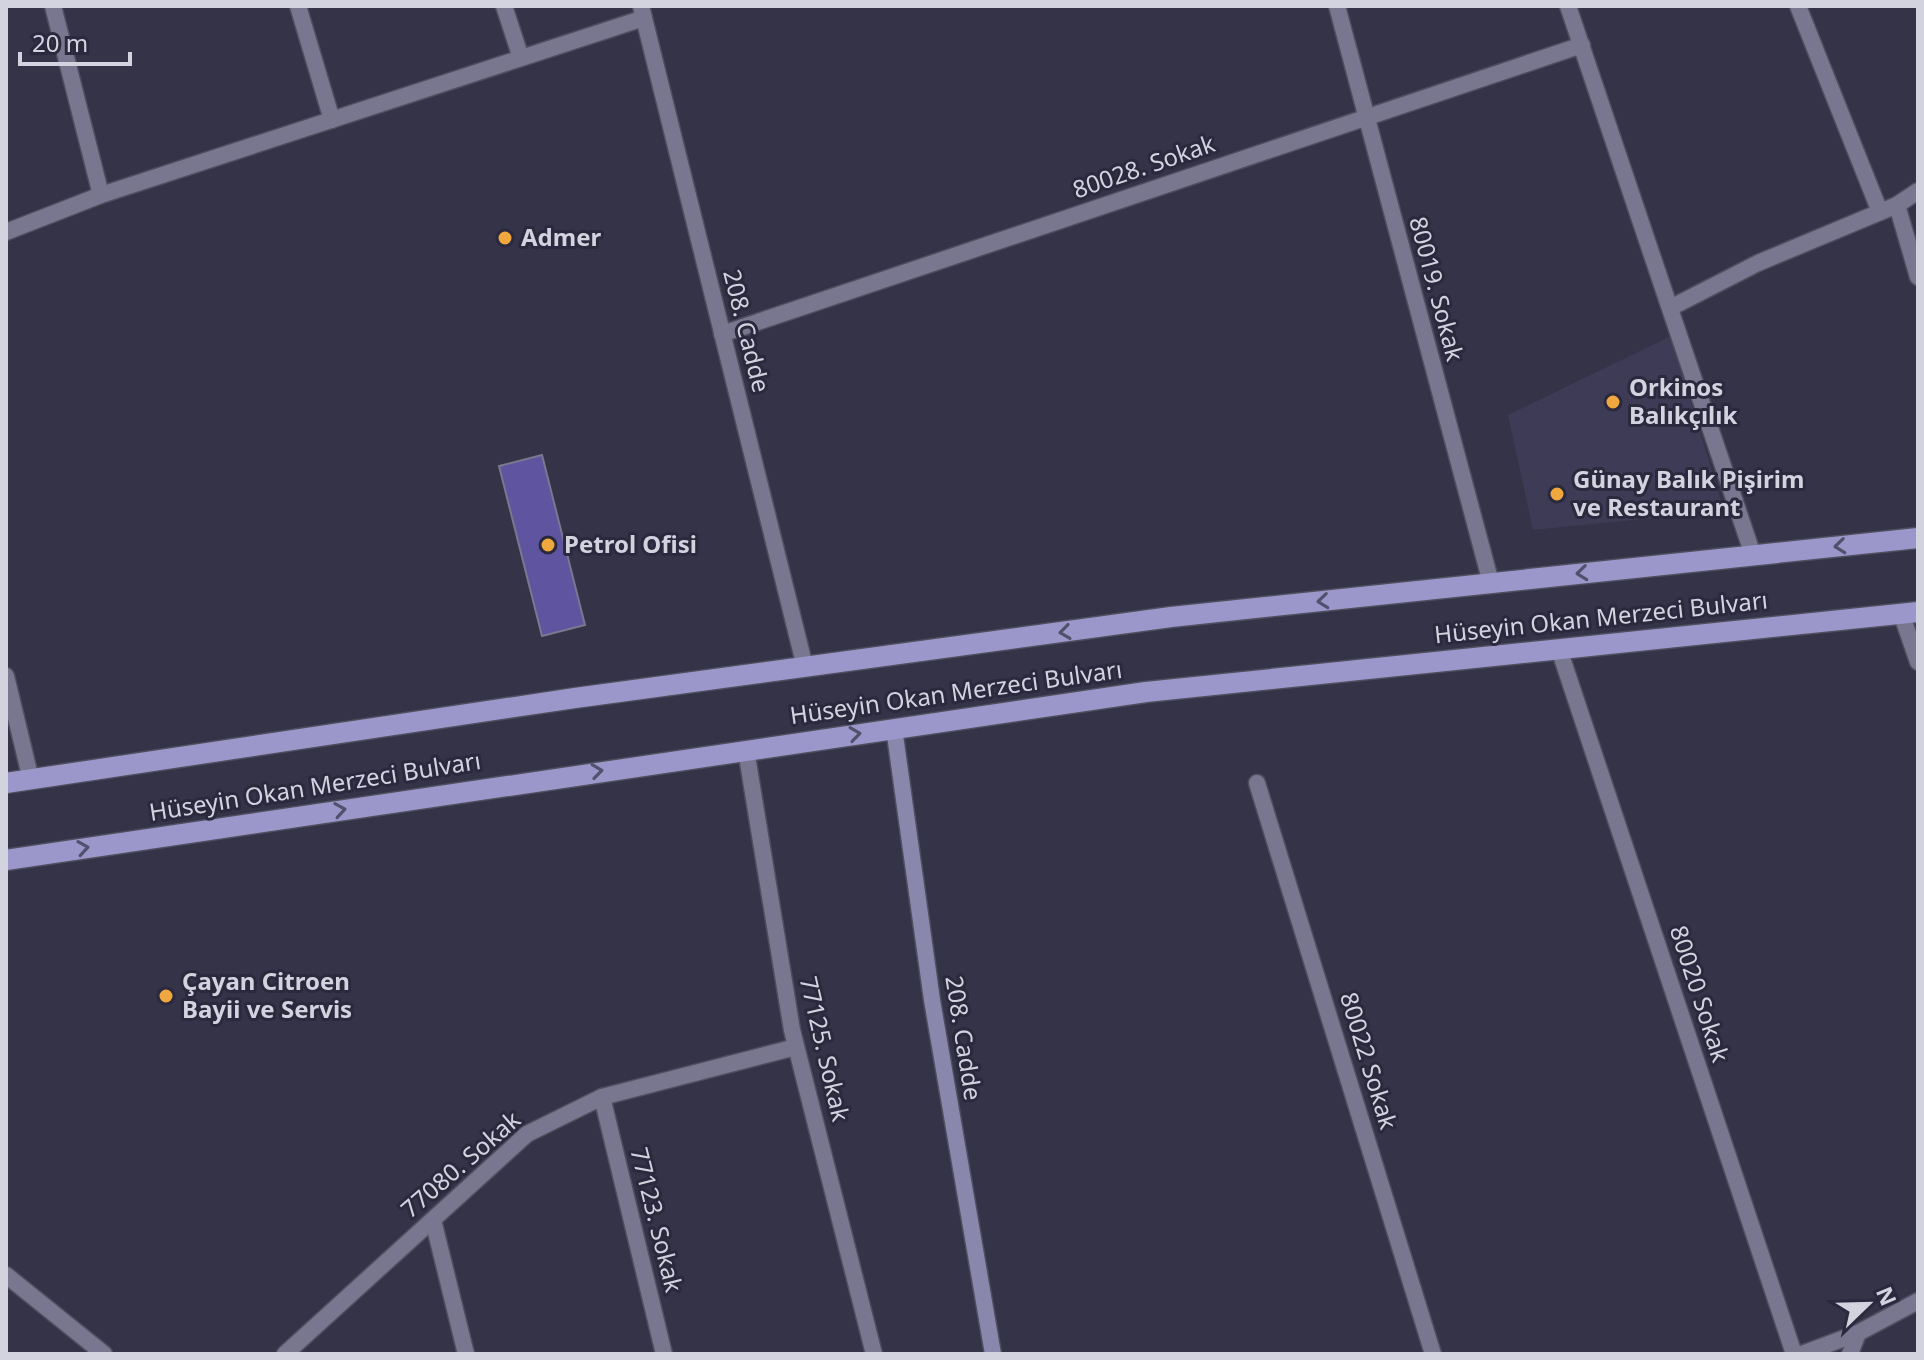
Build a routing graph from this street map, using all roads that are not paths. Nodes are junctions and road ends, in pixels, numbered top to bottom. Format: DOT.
graph roads {
  1 [pos="53,6"];
  2 [pos="298,6"];
  3 [pos="504,6"];
  4 [pos="1337,6"];
  5 [pos="1568,6"];
  6 [pos="1798,6"];
  7 [pos="643,9"];
  8 [pos="1582,45"];
  9 [pos="521,58"];
  10 [pos="1366,118"];
  11 [pos="332,120"];
  12 [pos="1918,191"];
  13 [pos="101,195"];
  14 [pos="1897,205"];
  15 [pos="1880,212"];
  16 [pos="6,232"];
  17 [pos="1918,277"];
  18 [pos="1672,307"];
  19 [pos="722,334"];
  20 [pos="1918,538"];
  21 [pos="1753,555"];
  22 [pos="1491,583"];
  23 [pos="1910,612"];
  24 [pos="1559,649"];
  25 [pos="1918,662"];
  26 [pos="805,667"];
  27 [pos="6,676"];
  28 [pos="894,728"];
  29 [pos="746,750"];
  30 [pos="31,780"];
  31 [pos="6,783"];
  32 [pos="1257,783"];
  33 [pos="6,860"];
  34 [pos="796,1047"];
  35 [pos="602,1097"];
  36 [pos="433,1220"];
  37 [pos="6,1275"];
  38 [pos="1918,1301"];
  39 [pos="1858,1333"];
  40 [pos="104,1354"];
  41 [pos="285,1354"];
  42 [pos="466,1354"];
  43 [pos="664,1354"];
  44 [pos="874,1354"];
  45 [pos="993,1354"];
  46 [pos="1433,1354"];
  47 [pos="1794,1354"];
  48 [pos="1802,1354"];
  49 [pos="1850,1354"];
  1 -- 13 [label="street"];
  2 -- 11 [label="street"];
  3 -- 9 [label="street"];
  4 -- 10 [label="street, 80019. Sokak"];
  5 -- 8 [label="street"];
  6 -- 15 [label="street"];
  7 -- 9 [label="street"];
  7 -- 19 [label="street, 208. Cadde"];
  8 -- 10 [label="street, 80028. Sokak"];
  8 -- 18 [label="street"];
  9 -- 11 [label="street"];
  10 -- 19 [label="street, 80028. Sokak"];
  10 -- 22 [label="street, 80019. Sokak"];
  11 -- 13 [label="street"];
  12 -- 14 [label="street"];
  13 -- 16 [label="street"];
  14 -- 15 [label="street"];
  14 -- 17 [label="street"];
  15 -- 18 [label="street"];
  18 -- 21 [label="street"];
  19 -- 26 [label="street, 208. Cadde"];
  20 -- 21 [label="main road, Hüseyin Okan Merzeci Bulvarı, one-way"];
  21 -- 22 [label="main road, Hüseyin Okan Merzeci Bulvarı, one-way"];
  22 -- 26 [label="main road, Hüseyin Okan Merzeci Bulvarı, one-way"];
  23 -- 24 [label="main road, Hüseyin Okan Merzeci Bulvarı"];
  23 -- 25 [label="street"];
  24 -- 28 [label="main road, Hüseyin Okan Merzeci Bulvarı"];
  24 -- 47 [label="street, 80020 Sokak"];
  26 -- 30 [label="main road, Hüseyin Okan Merzeci Bulvarı"];
  27 -- 30 [label="street"];
  29 -- 28 [label="main road, Hüseyin Okan Merzeci Bulvarı, one-way"];
  28 -- 45 [label="street, 208. Cadde"];
  33 -- 29 [label="main road, Hüseyin Okan Merzeci Bulvarı, one-way"];
  29 -- 34 [label="street, 77125. Sokak"];
  30 -- 31 [label="main road, Hüseyin Okan Merzeci Bulvarı"];
  32 -- 46 [label="street, 80022 Sokak"];
  34 -- 35 [label="street, 77080. Sokak"];
  34 -- 44 [label="street, 77125. Sokak"];
  35 -- 36 [label="street, 77080. Sokak"];
  35 -- 43 [label="street, 77123. Sokak"];
  36 -- 41 [label="street, 77080. Sokak"];
  36 -- 42 [label="street"];
  37 -- 40 [label="street"];
  38 -- 39 [label="street"];
  39 -- 48 [label="street"];
  39 -- 49 [label="street"];
}
